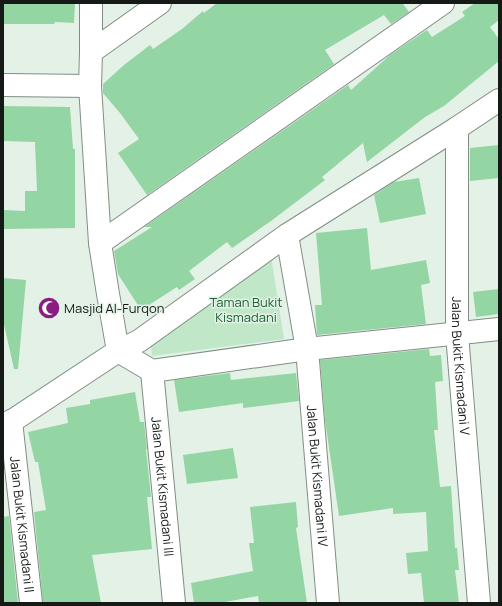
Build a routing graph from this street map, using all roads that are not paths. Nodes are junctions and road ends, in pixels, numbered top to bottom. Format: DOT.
graph roads {
  1 [pos="91,3"];
  2 [pos="160,3"];
  3 [pos="443,3"];
  4 [pos="91,52"];
  5 [pos="3,85"];
  6 [pos="90,86"];
  7 [pos="499,100"];
  8 [pos="457,128"];
  9 [pos="287,235"];
  10 [pos="100,243"];
  11 [pos="499,329"];
  12 [pos="457,334"];
  13 [pos="307,349"];
  14 [pos="118,351"];
  15 [pos="152,371"];
  16 [pos="7,424"];
  17 [pos="31,603"];
  18 [pos="174,603"];
  19 [pos="328,603"];
  20 [pos="479,603"];
  1 -- 4 [label="street"];
  2 -- 4 [label="street"];
  3 -- 10 [label="street"];
  4 -- 6 [label="street"];
  5 -- 6 [label="street"];
  6 -- 10 [label="street"];
  7 -- 8 [label="street"];
  8 -- 9 [label="street"];
  8 -- 12 [label="street, Jalan Bukit Kismadani V"];
  9 -- 13 [label="street, Jalan Bukit Kismadani IV"];
  9 -- 14 [label="street"];
  10 -- 14 [label="street"];
  11 -- 12 [label="street"];
  12 -- 13 [label="street"];
  12 -- 20 [label="street, Jalan Bukit Kismadani V"];
  13 -- 15 [label="street"];
  13 -- 19 [label="street, Jalan Bukit Kismadani IV"];
  14 -- 15 [label="street"];
  14 -- 16 [label="street"];
  15 -- 18 [label="street, Jalan Bukit Kismadani III"];
  16 -- 17 [label="street, Jalan Bukit Kismadani II"];
}
